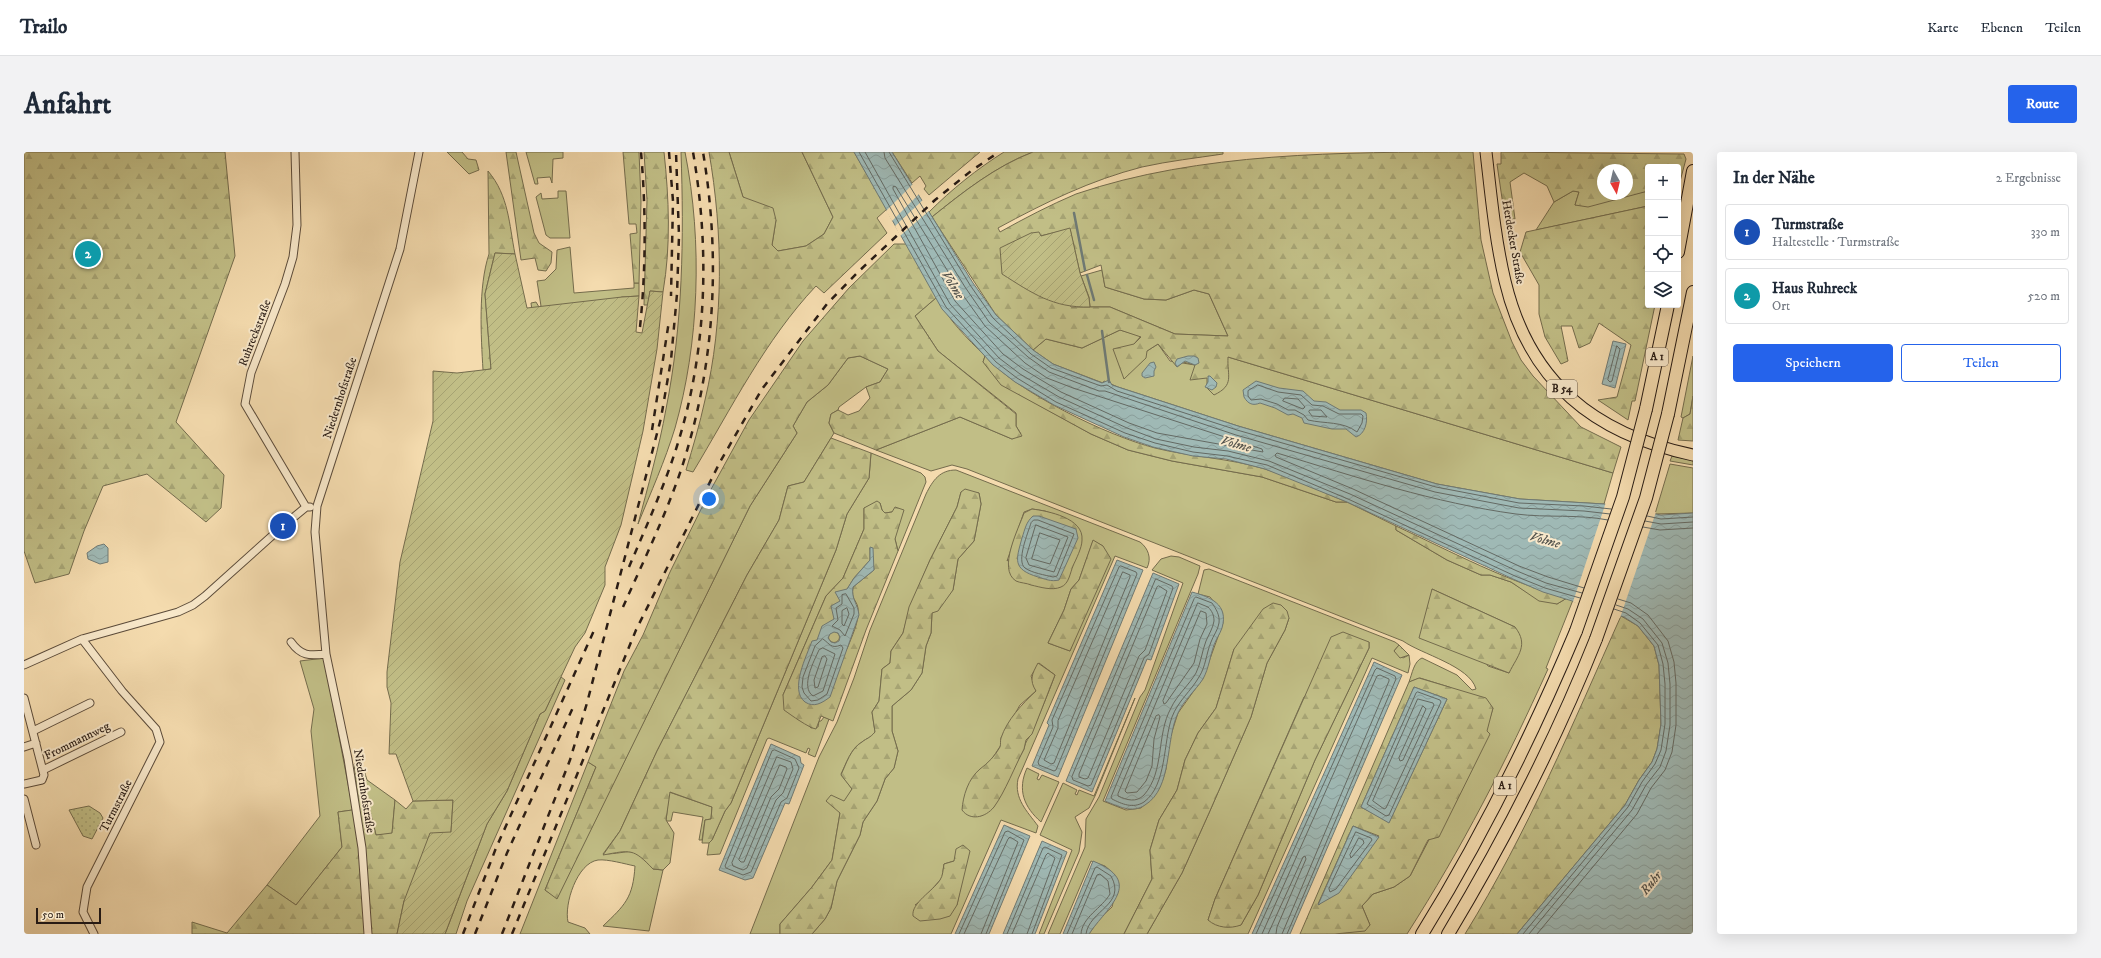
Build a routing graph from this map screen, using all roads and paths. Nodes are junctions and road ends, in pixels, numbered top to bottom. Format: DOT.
graph roads {
  1 [pos="295,152"];
  2 [pos="419,152"];
  3 [pos="1486,152"];
  4 [pos="1693,171"];
  5 [pos="1681,236"];
  6 [pos="1693,292"];
  7 [pos="1667,308"];
  8 [pos="1693,455"];
  9 [pos="316,506"];
  10 [pos="306,507"];
  11 [pos="82,639"];
  12 [pos="291,642"];
  13 [pos="326,654"];
  14 [pos="24,665"];
  15 [pos="24,698"];
  16 [pos="90,703"];
  17 [pos="26,709"];
  18 [pos="34,731"];
  19 [pos="121,732"];
  20 [pos="36,743"];
  21 [pos="24,747"];
  22 [pos="43,770"];
  23 [pos="24,784"];
  24 [pos="24,799"];
  25 [pos="36,845"];
  26 [pos="94,934"];
  27 [pos="368,934"];
  28 [pos="1422,934"];
  29 [pos="1448,934"];
  1 -- 10 [label="street, Ruhreckstraße"];
  2 -- 9 [label="street, Niedernhofstraße"];
  3 -- 8 [label="main road, Herdecker Straße / B 54"];
  4 -- 5 [label="highway"];
  6 -- 29 [label="highway, A 1, bridge"];
  7 -- 28 [label="highway, A 1, bridge"];
  9 -- 10 [label="street"];
  9 -- 13 [label="street, Niedernhofstraße"];
  10 -- 11 [label="street"];
  11 -- 14 [label="street"];
  11 -- 26 [label="street, Turmstraße"];
  12 -- 13 [label="street"];
  13 -- 27 [label="street, Niedernhofstraße"];
  15 -- 17 [label="street, Frommannweg"];
  16 -- 18 [label="street"];
  17 -- 18 [label="street, Frommannweg"];
  18 -- 20 [label="street, Frommannweg"];
  19 -- 22 [label="street, Frommannweg"];
  20 -- 21 [label="street, Frommannweg"];
  20 -- 22 [label="street, Frommannweg"];
  22 -- 23 [label="street, Frommannweg"];
  24 -- 25 [label="street"];
}
